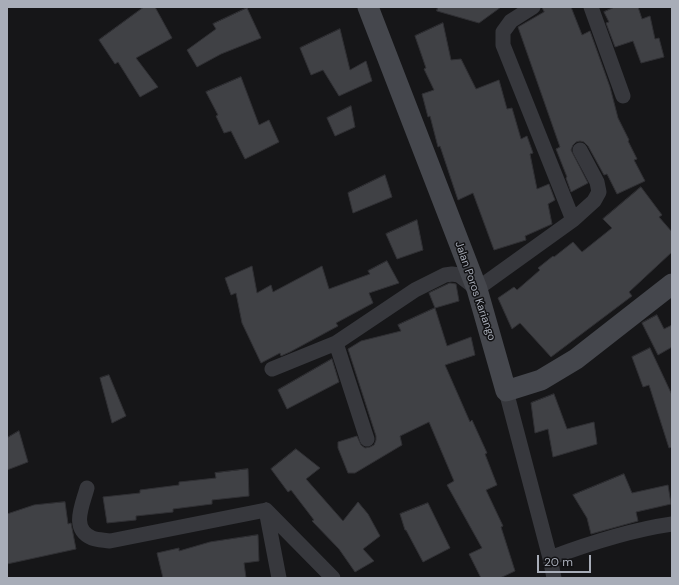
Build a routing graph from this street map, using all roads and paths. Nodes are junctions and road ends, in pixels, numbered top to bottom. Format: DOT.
graph roads {
  1 [pos="368,7"];
  2 [pos="533,7"];
  3 [pos="591,7"];
  4 [pos="623,96"];
  5 [pos="580,150"];
  6 [pos="573,220"];
  7 [pos="672,284"];
  8 [pos="477,289"];
  9 [pos="336,343"];
  10 [pos="272,369"];
  11 [pos="506,391"];
  12 [pos="367,439"];
  13 [pos="87,488"];
  14 [pos="266,510"];
  15 [pos="672,524"];
  16 [pos="550,558"];
  17 [pos="279,578"];
  18 [pos="333,578"];
  19 [pos="554,578"];
  1 -- 8 [label="main road, Jalan Poros Kariango"];
  2 -- 6 [label="street"];
  3 -- 4 [label="street"];
  5 -- 6 [label="street"];
  6 -- 8 [label="street"];
  7 -- 11 [label="main road"];
  8 -- 9 [label="street"];
  8 -- 11 [label="main road, Jalan Poros Kariango"];
  9 -- 10 [label="street"];
  9 -- 12 [label="street"];
  11 -- 16 [label="street"];
  13 -- 14 [label="street"];
  14 -- 17 [label="street"];
  14 -- 18 [label="street"];
  15 -- 16 [label="street"];
  16 -- 19 [label="street"];
}
